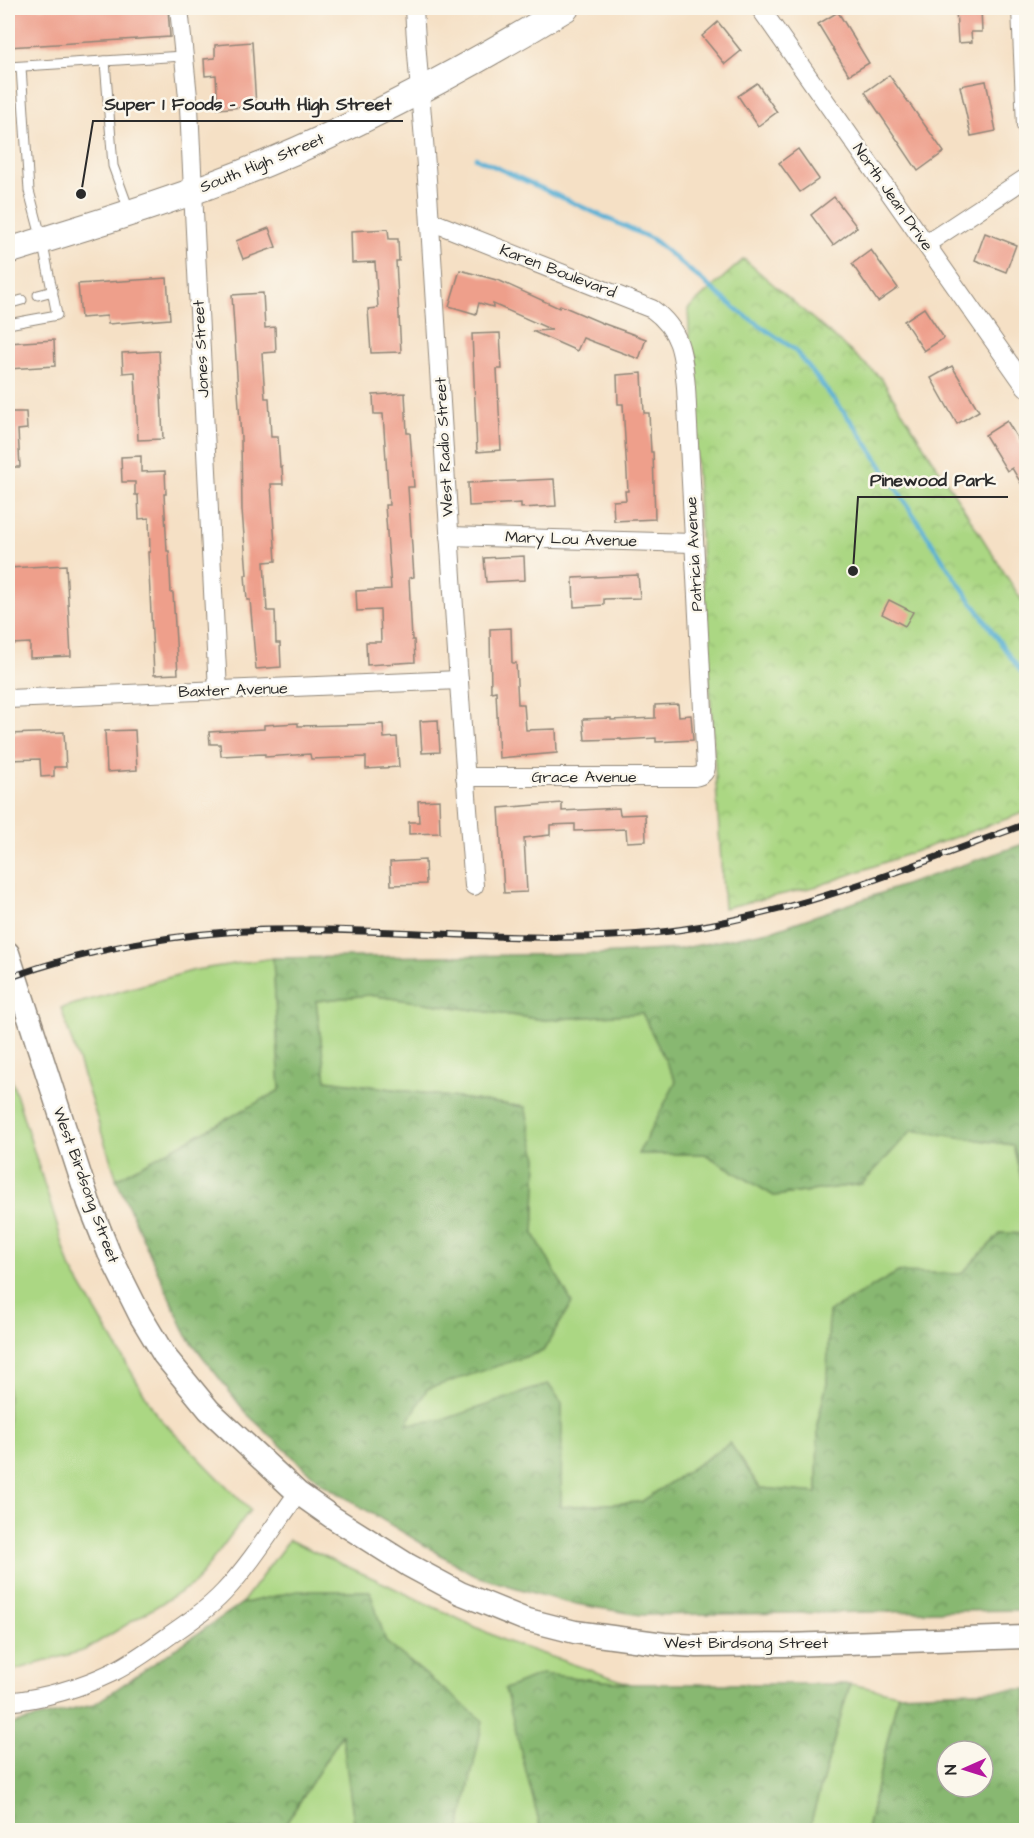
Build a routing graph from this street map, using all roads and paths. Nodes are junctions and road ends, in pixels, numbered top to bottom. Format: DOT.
graph roads {
  1 [pos="179,8"];
  2 [pos="414,8"];
  3 [pos="566,8"];
  4 [pos="760,8"];
  5 [pos="1021,8"];
  6 [pos="183,56"];
  7 [pos="105,61"];
  8 [pos="21,67"];
  9 [pos="8,68"];
  10 [pos="419,93"];
  11 [pos="1026,126"];
  12 [pos="1026,178"];
  13 [pos="194,191"];
  14 [pos="130,213"];
  15 [pos="430,221"];
  16 [pos="42,240"];
  17 [pos="926,244"];
  18 [pos="8,251"];
  19 [pos="53,291"];
  20 [pos="38,295"];
  21 [pos="22,300"];
  22 [pos="8,304"];
  23 [pos="8,320"];
  24 [pos="675,334"];
  25 [pos="1026,387"];
  26 [pos="449,536"];
  27 [pos="693,543"];
  28 [pos="459,680"];
  29 [pos="218,691"];
  30 [pos="8,699"];
  31 [pos="703,774"];
  32 [pos="465,777"];
  33 [pos="474,886"];
  34 [pos="8,953"];
  35 [pos="298,1493"];
  36 [pos="1026,1637"];
  37 [pos="8,1702"];
  1 -- 6 [label="street, Jones Street"];
  2 -- 10 [label="street, West Radio Street"];
  3 -- 10 [label="main road, South High Street"];
  4 -- 17 [label="street, North Jean Drive"];
  5 -- 11 [label="street"];
  6 -- 7 [label="lane"];
  6 -- 13 [label="street, Jones Street"];
  7 -- 8 [label="lane"];
  7 -- 14 [label="lane"];
  8 -- 9 [label="lane"];
  8 -- 16 [label="lane"];
  10 -- 13 [label="main road, South High Street"];
  10 -- 15 [label="street, West Radio Street"];
  12 -- 17 [label="street"];
  13 -- 14 [label="main road, South High Street"];
  13 -- 29 [label="street, Jones Street"];
  14 -- 16 [label="main road, South High Street"];
  15 -- 24 [label="street, Karen Boulevard"];
  15 -- 26 [label="street, West Radio Street"];
  16 -- 18 [label="main road, South High Street"];
  16 -- 19 [label="lane"];
  17 -- 25 [label="street, North Jean Drive"];
  19 -- 20 [label="lane"];
  19 -- 23 [label="lane"];
  21 -- 22 [label="lane"];
  24 -- 27 [label="street, Patricia Avenue"];
  26 -- 27 [label="street, Mary Lou Avenue"];
  26 -- 28 [label="street, West Radio Street"];
  27 -- 31 [label="street, Patricia Avenue"];
  28 -- 29 [label="street, Baxter Avenue"];
  28 -- 32 [label="street, West Radio Street"];
  29 -- 30 [label="street, Baxter Avenue"];
  31 -- 32 [label="street, Grace Avenue"];
  32 -- 33 [label="street, West Radio Street"];
  34 -- 35 [label="street, West Birdsong Street"];
  35 -- 36 [label="street, West Birdsong Street"];
  35 -- 37 [label="street"];
}
